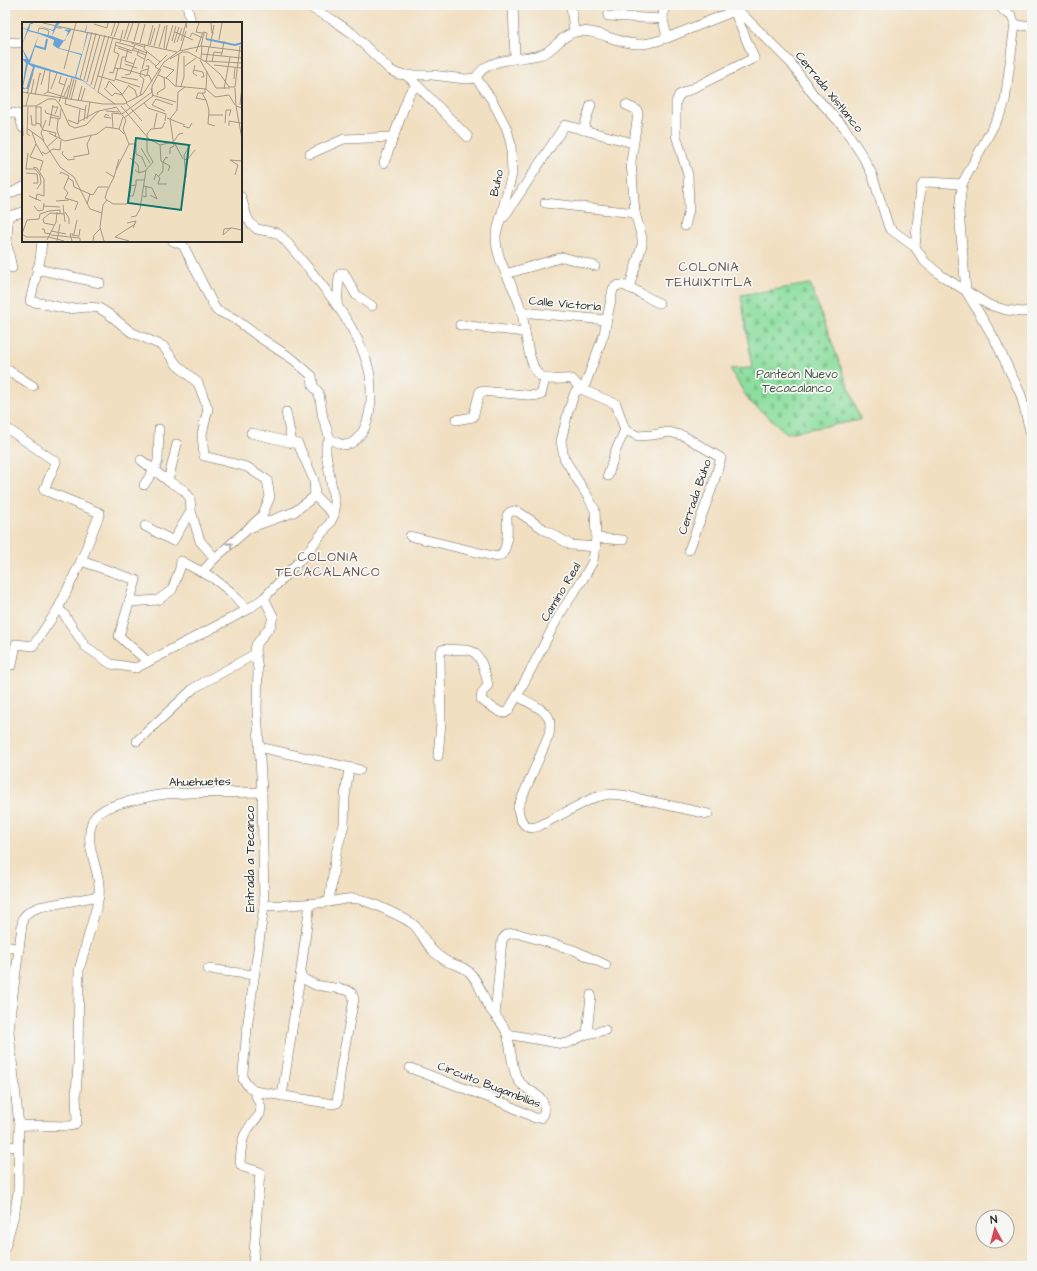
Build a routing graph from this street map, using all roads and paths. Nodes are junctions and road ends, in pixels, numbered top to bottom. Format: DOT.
graph roads {
  1 [pos="188,5"];
  2 [pos="306,5"];
  3 [pos="513,5"];
  4 [pos="571,5"];
  5 [pos="664,5"];
  6 [pos="999,5"];
  7 [pos="733,7"];
  8 [pos="608,16"];
  9 [pos="663,19"];
  10 [pos="191,22"];
  11 [pos="1015,24"];
  12 [pos="1032,25"];
  13 [pos="574,32"];
  14 [pos="667,38"];
  15 [pos="5,42"];
  16 [pos="22,43"];
  17 [pos="514,58"];
  18 [pos="406,76"];
  19 [pos="476,78"];
  20 [pos="417,85"];
  21 [pos="591,105"];
  22 [pos="626,105"];
  23 [pos="5,113"];
  24 [pos="22,125"];
  25 [pos="583,130"];
  26 [pos="468,136"];
  27 [pos="394,137"];
  28 [pos="633,143"];
  29 [pos="310,154"];
  30 [pos="384,163"];
  31 [pos="962,184"];
  32 [pos="22,188"];
  33 [pos="5,196"];
  34 [pos="242,200"];
  35 [pos="545,203"];
  36 [pos="22,212"];
  37 [pos="635,213"];
  38 [pos="500,223"];
  39 [pos="685,226"];
  40 [pos="42,242"];
  41 [pos="176,242"];
  42 [pos="915,247"];
  43 [pos="595,266"];
  44 [pos="12,268"];
  45 [pos="37,269"];
  46 [pos="506,274"];
  47 [pos="100,283"];
  48 [pos="629,288"];
  49 [pos="966,290"];
  50 [pos="659,303"];
  51 [pos="337,306"];
  52 [pos="372,306"];
  53 [pos="1032,311"];
  54 [pos="522,312"];
  55 [pos="606,320"];
  56 [pos="460,325"];
  57 [pos="525,332"];
  58 [pos="5,368"];
  59 [pos="545,378"];
  60 [pos="33,386"];
  61 [pos="581,389"];
  62 [pos="286,412"];
  63 [pos="456,420"];
  64 [pos="5,427"];
  65 [pos="159,429"];
  66 [pos="625,430"];
  67 [pos="251,433"];
  68 [pos="330,439"];
  69 [pos="1032,439"];
  70 [pos="292,443"];
  71 [pos="177,444"];
  72 [pos="141,460"];
  73 [pos="154,470"];
  74 [pos="608,476"];
  75 [pos="168,481"];
  76 [pos="144,485"];
  77 [pos="315,496"];
  78 [pos="191,512"];
  79 [pos="334,515"];
  80 [pos="145,526"];
  81 [pos="249,528"];
  82 [pos="410,536"];
  83 [pos="623,540"];
  84 [pos="596,543"];
  85 [pos="689,550"];
  86 [pos="214,558"];
  87 [pos="81,561"];
  88 [pos="202,572"];
  89 [pos="264,598"];
  90 [pos="129,602"];
  91 [pos="58,609"];
  92 [pos="247,610"];
  93 [pos="255,654"];
  94 [pos="5,662"];
  95 [pos="148,662"];
  96 [pos="517,696"];
  97 [pos="137,741"];
  98 [pos="259,747"];
  99 [pos="438,756"];
  100 [pos="349,768"];
  101 [pos="360,770"];
  102 [pos="262,792"];
  103 [pos="708,814"];
  104 [pos="99,896"];
  105 [pos="329,902"];
  106 [pos="310,903"];
  107 [pos="264,906"];
  108 [pos="5,946"];
  109 [pos="19,949"];
  110 [pos="606,965"];
  111 [pos="208,969"];
  112 [pos="254,975"];
  113 [pos="300,977"];
  114 [pos="591,995"];
  115 [pos="495,1015"];
  116 [pos="605,1030"];
  117 [pos="7,1032"];
  118 [pos="507,1034"];
  119 [pos="587,1034"];
  120 [pos="8,1061"];
  121 [pos="410,1068"];
  122 [pos="9,1078"];
  123 [pos="254,1091"];
  124 [pos="282,1096"];
  125 [pos="19,1125"];
  126 [pos="5,1146"];
  127 [pos="18,1147"];
  128 [pos="5,1248"];
  129 [pos="253,1266"];
  1 -- 10 [label="street"];
  2 -- 18 [label="street"];
  3 -- 17 [label="street"];
  4 -- 13 [label="street"];
  5 -- 9 [label="street"];
  6 -- 11 [label="street"];
  7 -- 14 [label="street"];
  7 -- 39 [label="street"];
  7 -- 42 [label="street, Cerrada Xistlanco"];
  8 -- 9 [label="street"];
  9 -- 14 [label="street"];
  11 -- 12 [label="street"];
  11 -- 31 [label="street"];
  13 -- 14 [label="street"];
  13 -- 17 [label="street"];
  15 -- 16 [label="street"];
  17 -- 19 [label="street"];
  18 -- 19 [label="street"];
  18 -- 20 [label="street"];
  19 -- 38 [label="street, Buho"];
  20 -- 26 [label="street"];
  20 -- 27 [label="street"];
  21 -- 25 [label="street"];
  22 -- 28 [label="street"];
  23 -- 24 [label="street"];
  25 -- 28 [label="street"];
  25 -- 38 [label="street"];
  27 -- 29 [label="street"];
  27 -- 30 [label="street"];
  28 -- 37 [label="street"];
  31 -- 42 [label="street"];
  31 -- 49 [label="street"];
  32 -- 33 [label="street"];
  34 -- 51 [label="street"];
  35 -- 37 [label="street"];
  36 -- 44 [label="street"];
  37 -- 48 [label="street"];
  38 -- 46 [label="street, Buho"];
  40 -- 45 [label="street"];
  41 -- 68 [label="street"];
  42 -- 49 [label="street, Cerrada Xistlanco"];
  43 -- 46 [label="street"];
  45 -- 47 [label="street"];
  45 -- 81 [label="street"];
  46 -- 54 [label="street, Buho"];
  48 -- 50 [label="street"];
  48 -- 55 [label="street, Camino Real"];
  49 -- 53 [label="street, Cerrada Xistlanco"];
  49 -- 69 [label="street"];
  51 -- 52 [label="street"];
  51 -- 68 [label="street"];
  54 -- 55 [label="street, Calle Victoria"];
  54 -- 57 [label="street, Buho"];
  55 -- 61 [label="street, Camino Real"];
  56 -- 57 [label="street"];
  57 -- 59 [label="street, Buho"];
  58 -- 60 [label="street"];
  59 -- 61 [label="street"];
  59 -- 63 [label="street"];
  61 -- 66 [label="street"];
  61 -- 84 [label="street, Camino Real"];
  62 -- 70 [label="street"];
  64 -- 87 [label="street"];
  65 -- 73 [label="street"];
  66 -- 74 [label="street"];
  66 -- 85 [label="street, Cerrada Búho"];
  67 -- 70 [label="street"];
  68 -- 79 [label="street"];
  70 -- 77 [label="street"];
  71 -- 75 [label="street"];
  72 -- 73 [label="street"];
  73 -- 75 [label="street"];
  73 -- 76 [label="street"];
  75 -- 78 [label="street"];
  77 -- 79 [label="street"];
  77 -- 81 [label="street"];
  78 -- 80 [label="street"];
  78 -- 86 [label="street"];
  79 -- 89 [label="street"];
  86 -- 81 [label="street, one-way"];
  82 -- 84 [label="street"];
  83 -- 84 [label="street"];
  84 -- 96 [label="street, Camino Real"];
  86 -- 88 [label="street"];
  87 -- 90 [label="street"];
  87 -- 91 [label="street"];
  88 -- 90 [label="street"];
  88 -- 92 [label="street"];
  89 -- 92 [label="street"];
  89 -- 93 [label="street"];
  90 -- 95 [label="street"];
  91 -- 94 [label="street"];
  91 -- 95 [label="street"];
  92 -- 95 [label="street"];
  93 -- 97 [label="street"];
  93 -- 98 [label="street, Entrada a Tecanco"];
  96 -- 99 [label="street, Camino Real"];
  96 -- 103 [label="street"];
  98 -- 100 [label="street"];
  98 -- 102 [label="street, Entrada a Tecanco"];
  100 -- 101 [label="street"];
  100 -- 105 [label="street"];
  102 -- 104 [label="street, Ahuehuetes"];
  102 -- 107 [label="street, Entrada a Tecanco"];
  104 -- 109 [label="street"];
  104 -- 125 [label="street, Ahuehuetes"];
  105 -- 106 [label="street, Circuito Bugambilias"];
  105 -- 115 [label="street, Circuito Bugambilias"];
  106 -- 107 [label="street, Circuito Bugambilias"];
  106 -- 113 [label="street"];
  107 -- 112 [label="street, Entrada a Tecanco"];
  108 -- 109 [label="street"];
  109 -- 117 [label="street"];
  110 -- 115 [label="street"];
  111 -- 112 [label="street"];
  112 -- 123 [label="street, Entrada a Tecanco"];
  113 -- 124 [label="street"];
  113 -- 124 [label="street"];
  114 -- 119 [label="street"];
  115 -- 118 [label="street, Circuito Bugambilias"];
  116 -- 119 [label="street"];
  117 -- 120 [label="street"];
  118 -- 119 [label="street"];
  118 -- 121 [label="street, Circuito Bugambilias"];
  120 -- 122 [label="street"];
  122 -- 125 [label="street"];
  123 -- 124 [label="street"];
  123 -- 129 [label="street, Entrada a Tecanco"];
  125 -- 127 [label="street"];
  126 -- 127 [label="street"];
  127 -- 128 [label="street"];
}
